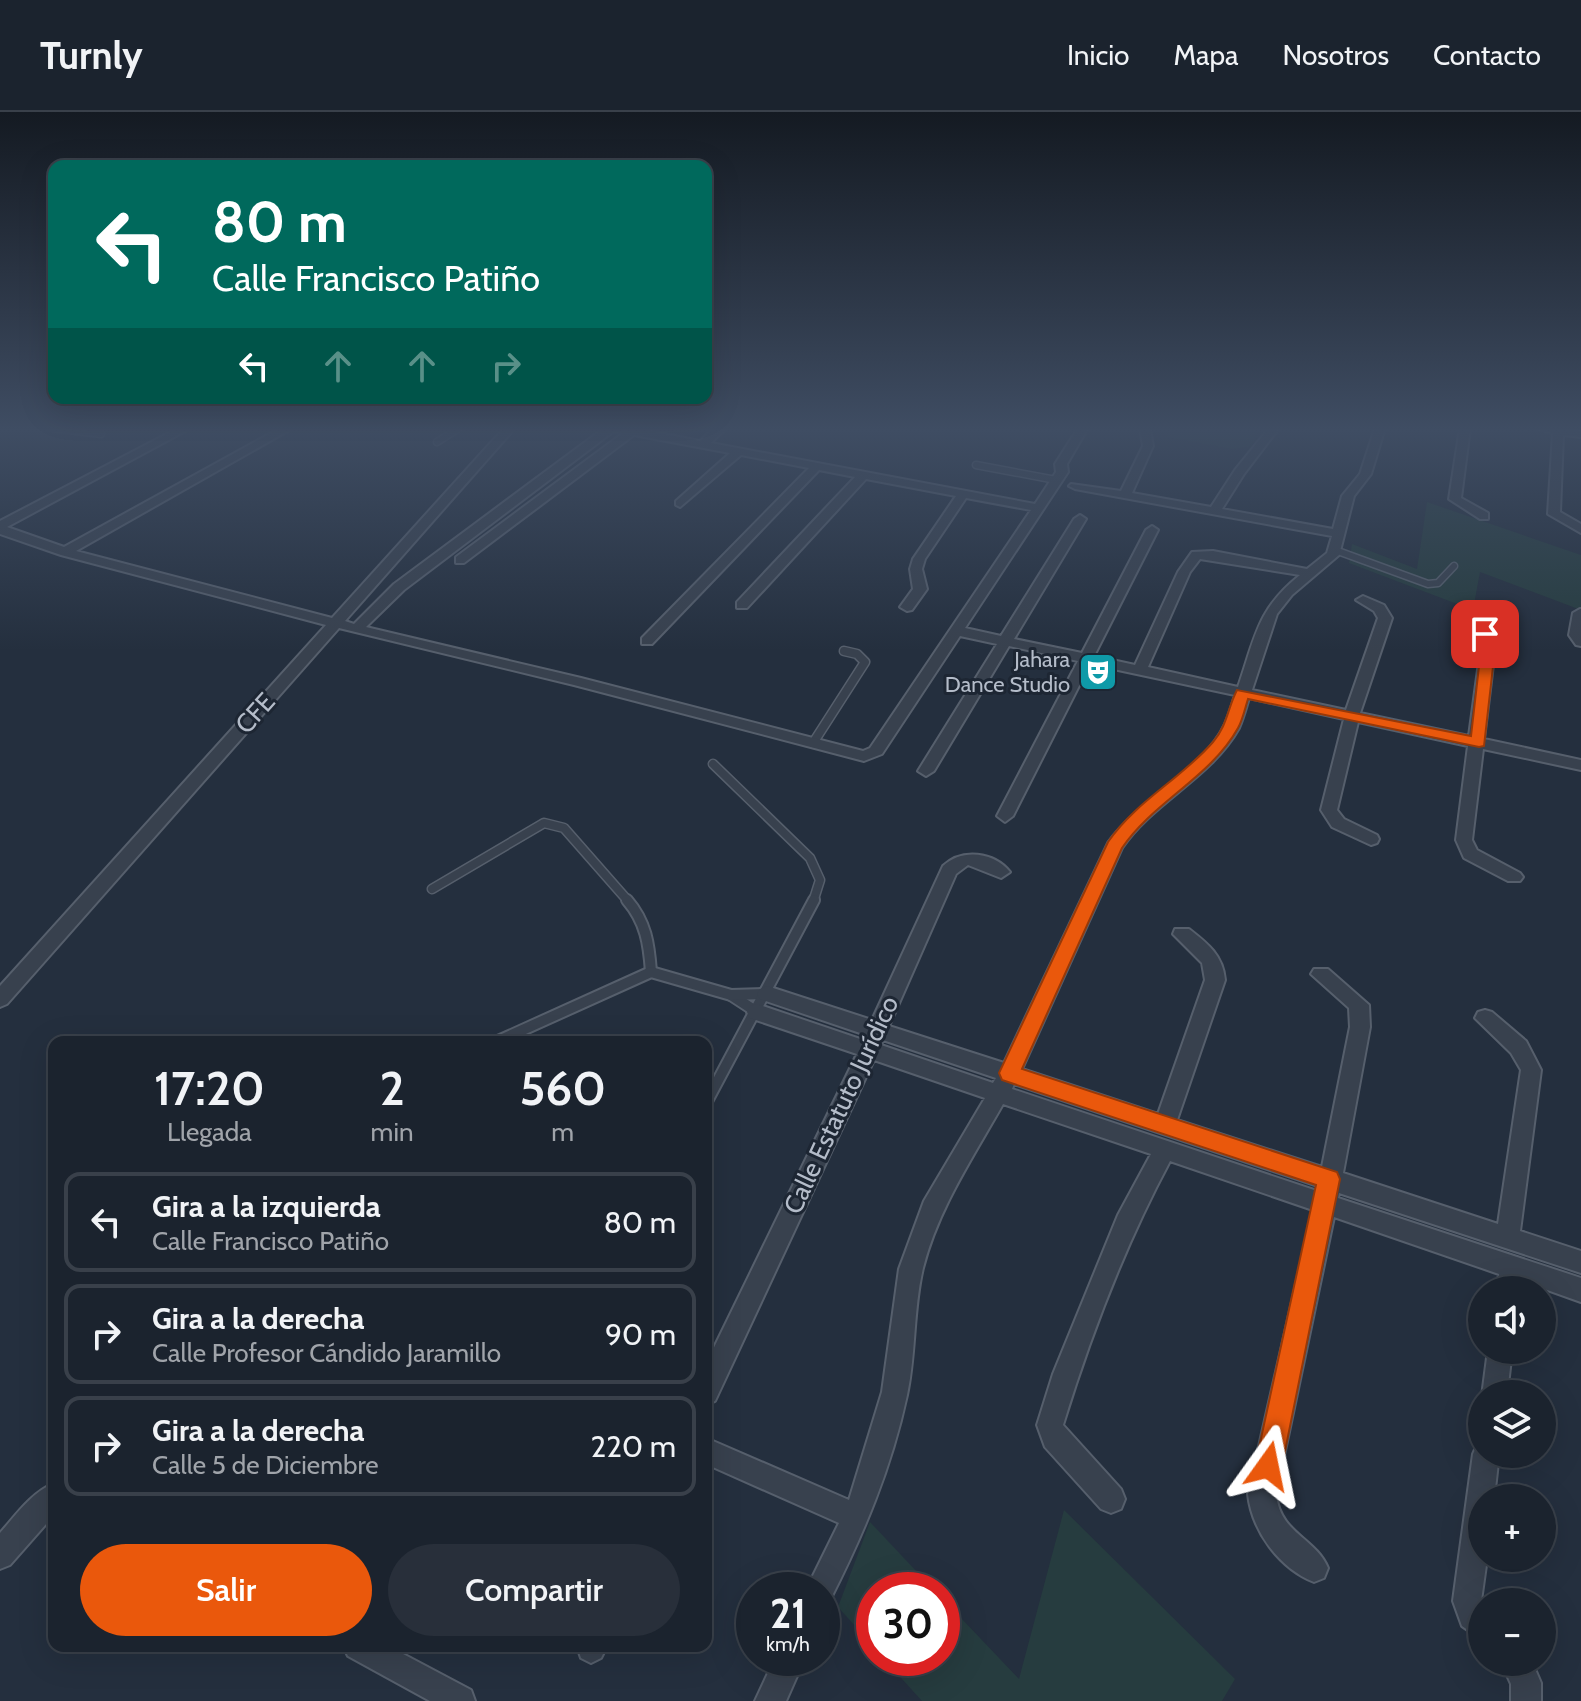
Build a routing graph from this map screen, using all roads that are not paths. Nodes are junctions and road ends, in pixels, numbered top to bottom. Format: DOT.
graph roads {
  1 [pos="47,502"];
  2 [pos="155,502"];
  3 [pos="444,502"];
  4 [pos="513,502"];
  5 [pos="537,502"];
  6 [pos="782,502"];
  7 [pos="838,502"];
  8 [pos="958,502"];
  9 [pos="1009,502"];
  10 [pos="1042,502"];
  11 [pos="1162,502"];
  12 [pos="1220,502"];
  13 [pos="1346,502"];
  14 [pos="1458,502"];
  15 [pos="1555,502"];
  16 [pos="1038,508"];
  17 [pos="1214,512"];
  18 [pos="1484,516"];
  19 [pos="1080,519"];
  20 [pos="0,527"];
  21 [pos="1581,529"];
  22 [pos="1152,530"];
  23 [pos="1336,542"];
  24 [pos="65,552"];
  25 [pos="460,560"];
  26 [pos="1454,566"];
  27 [pos="1312,574"];
  28 [pos="1363,600"];
  29 [pos="742,605"];
  30 [pos="907,607"];
  31 [pos="1580,613"];
  32 [pos="337,622"];
  33 [pos="1467,624"];
  34 [pos="357,628"];
  35 [pos="958,631"];
  36 [pos="647,641"];
  37 [pos="1005,641"];
  38 [pos="1581,642"];
  39 [pos="844,651"];
  40 [pos="1085,659"];
  41 [pos="1139,671"];
  42 [pos="1242,693"];
  43 [pos="1352,716"];
  44 [pos="1479,742"];
  45 [pos="813,743"];
  46 [pos="713,764"];
  47 [pos="1581,765"];
  48 [pos="926,771"];
  49 [pos="1005,816"];
  50 [pos="1371,839"];
  51 [pos="1001,872"];
  52 [pos="1514,877"];
  53 [pos="432,889"];
  54 [pos="1182,934"];
  55 [pos="651,972"];
  56 [pos="1321,974"];
  57 [pos="767,994"];
  58 [pos="731,995"];
  59 [pos="0,999"];
  60 [pos="757,1012"];
  61 [pos="794,1014"];
  62 [pos="1485,1018"];
  63 [pos="509,1036"];
  64 [pos="873,1040"];
  65 [pos="1010,1073"];
  66 [pos="712,1092"];
  67 [pos="997,1093"];
  68 [pos="1165,1137"];
  69 [pos="1329,1179"];
  70 [pos="1326,1204"];
  71 [pos="1508,1238"];
  72 [pos="1581,1262"];
  73 [pos="1505,1276"];
  74 [pos="1556,1286"];
  75 [pos="1581,1290"];
  76 [pos="712,1379"];
  77 [pos="712,1454"];
  78 [pos="1484,1468"];
  79 [pos="1111,1499"];
  80 [pos="48,1502"];
  81 [pos="857,1517"];
  82 [pos="0,1555"];
  83 [pos="1314,1568"];
  84 [pos="829,1572"];
  85 [pos="1469,1588"];
  86 [pos="369,1652"];
  87 [pos="782,1676"];
  88 [pos="1523,1676"];
  89 [pos="460,1701"];
  90 [pos="770,1701"];
  91 [pos="1526,1701"];
  1 -- 20 [label="street"];
  2 -- 24 [label="street"];
  3 -- 32 [label="street, CFE"];
  4 -- 34 [label="street"];
  5 -- 25 [label="street"];
  6 -- 36 [label="street"];
  7 -- 29 [label="street"];
  8 -- 30 [label="street"];
  9 -- 16 [label="street"];
  10 -- 16 [label="street"];
  11 -- 17 [label="street"];
  12 -- 17 [label="street"];
  13 -- 23 [label="street"];
  14 -- 18 [label="street"];
  15 -- 21 [label="street"];
  16 -- 35 [label="street"];
  17 -- 23 [label="street"];
  19 -- 37 [label="street"];
  20 -- 24 [label="street"];
  22 -- 40 [label="street"];
  23 -- 26 [label="lane"];
  23 -- 27 [label="street"];
  24 -- 32 [label="street"];
  27 -- 41 [label="street"];
  27 -- 42 [label="street"];
  28 -- 43 [label="street"];
  31 -- 38 [label="street"];
  32 -- 34 [label="street"];
  32 -- 59 [label="street, CFE"];
  33 -- 44 [label="street"];
  34 -- 45 [label="street"];
  35 -- 37 [label="street"];
  35 -- 45 [label="street"];
  37 -- 40 [label="street"];
  37 -- 48 [label="street"];
  39 -- 45 [label="lane"];
  40 -- 41 [label="street"];
  40 -- 49 [label="street"];
  41 -- 42 [label="street"];
  42 -- 43 [label="street"];
  42 -- 65 [label="street"];
  43 -- 44 [label="street"];
  43 -- 50 [label="street"];
  44 -- 47 [label="street"];
  44 -- 52 [label="street"];
  46 -- 57 [label="lane"];
  51 -- 64 [label="street, Calle Estatuto Jurídico"];
  53 -- 55 [label="lane"];
  54 -- 68 [label="street"];
  55 -- 58 [label="lane"];
  55 -- 63 [label="lane"];
  56 -- 69 [label="street"];
  57 -- 58 [label="lane"];
  57 -- 60 [label="lane"];
  57 -- 61 [label="street"];
  58 -- 60 [label="lane"];
  60 -- 61 [label="street"];
  60 -- 66 [label="lane"];
  61 -- 64 [label="street"];
  62 -- 71 [label="street"];
  64 -- 65 [label="street"];
  64 -- 67 [label="street"];
  64 -- 76 [label="street, Calle Estatuto Jurídico"];
  65 -- 67 [label="street"];
  65 -- 68 [label="street"];
  67 -- 68 [label="street"];
  67 -- 81 [label="street"];
  68 -- 69 [label="street"];
  68 -- 70 [label="street"];
  68 -- 79 [label="street"];
  69 -- 70 [label="street"];
  69 -- 71 [label="street"];
  70 -- 73 [label="street"];
  70 -- 83 [label="street"];
  71 -- 72 [label="street"];
  74 -- 75 [label="street"];
  77 -- 81 [label="street"];
  78 -- 85 [label="street"];
  80 -- 82 [label="street"];
  81 -- 84 [label="street"];
  86 -- 89 [label="street"];
  87 -- 90 [label="street"];
  88 -- 91 [label="street"];
}
